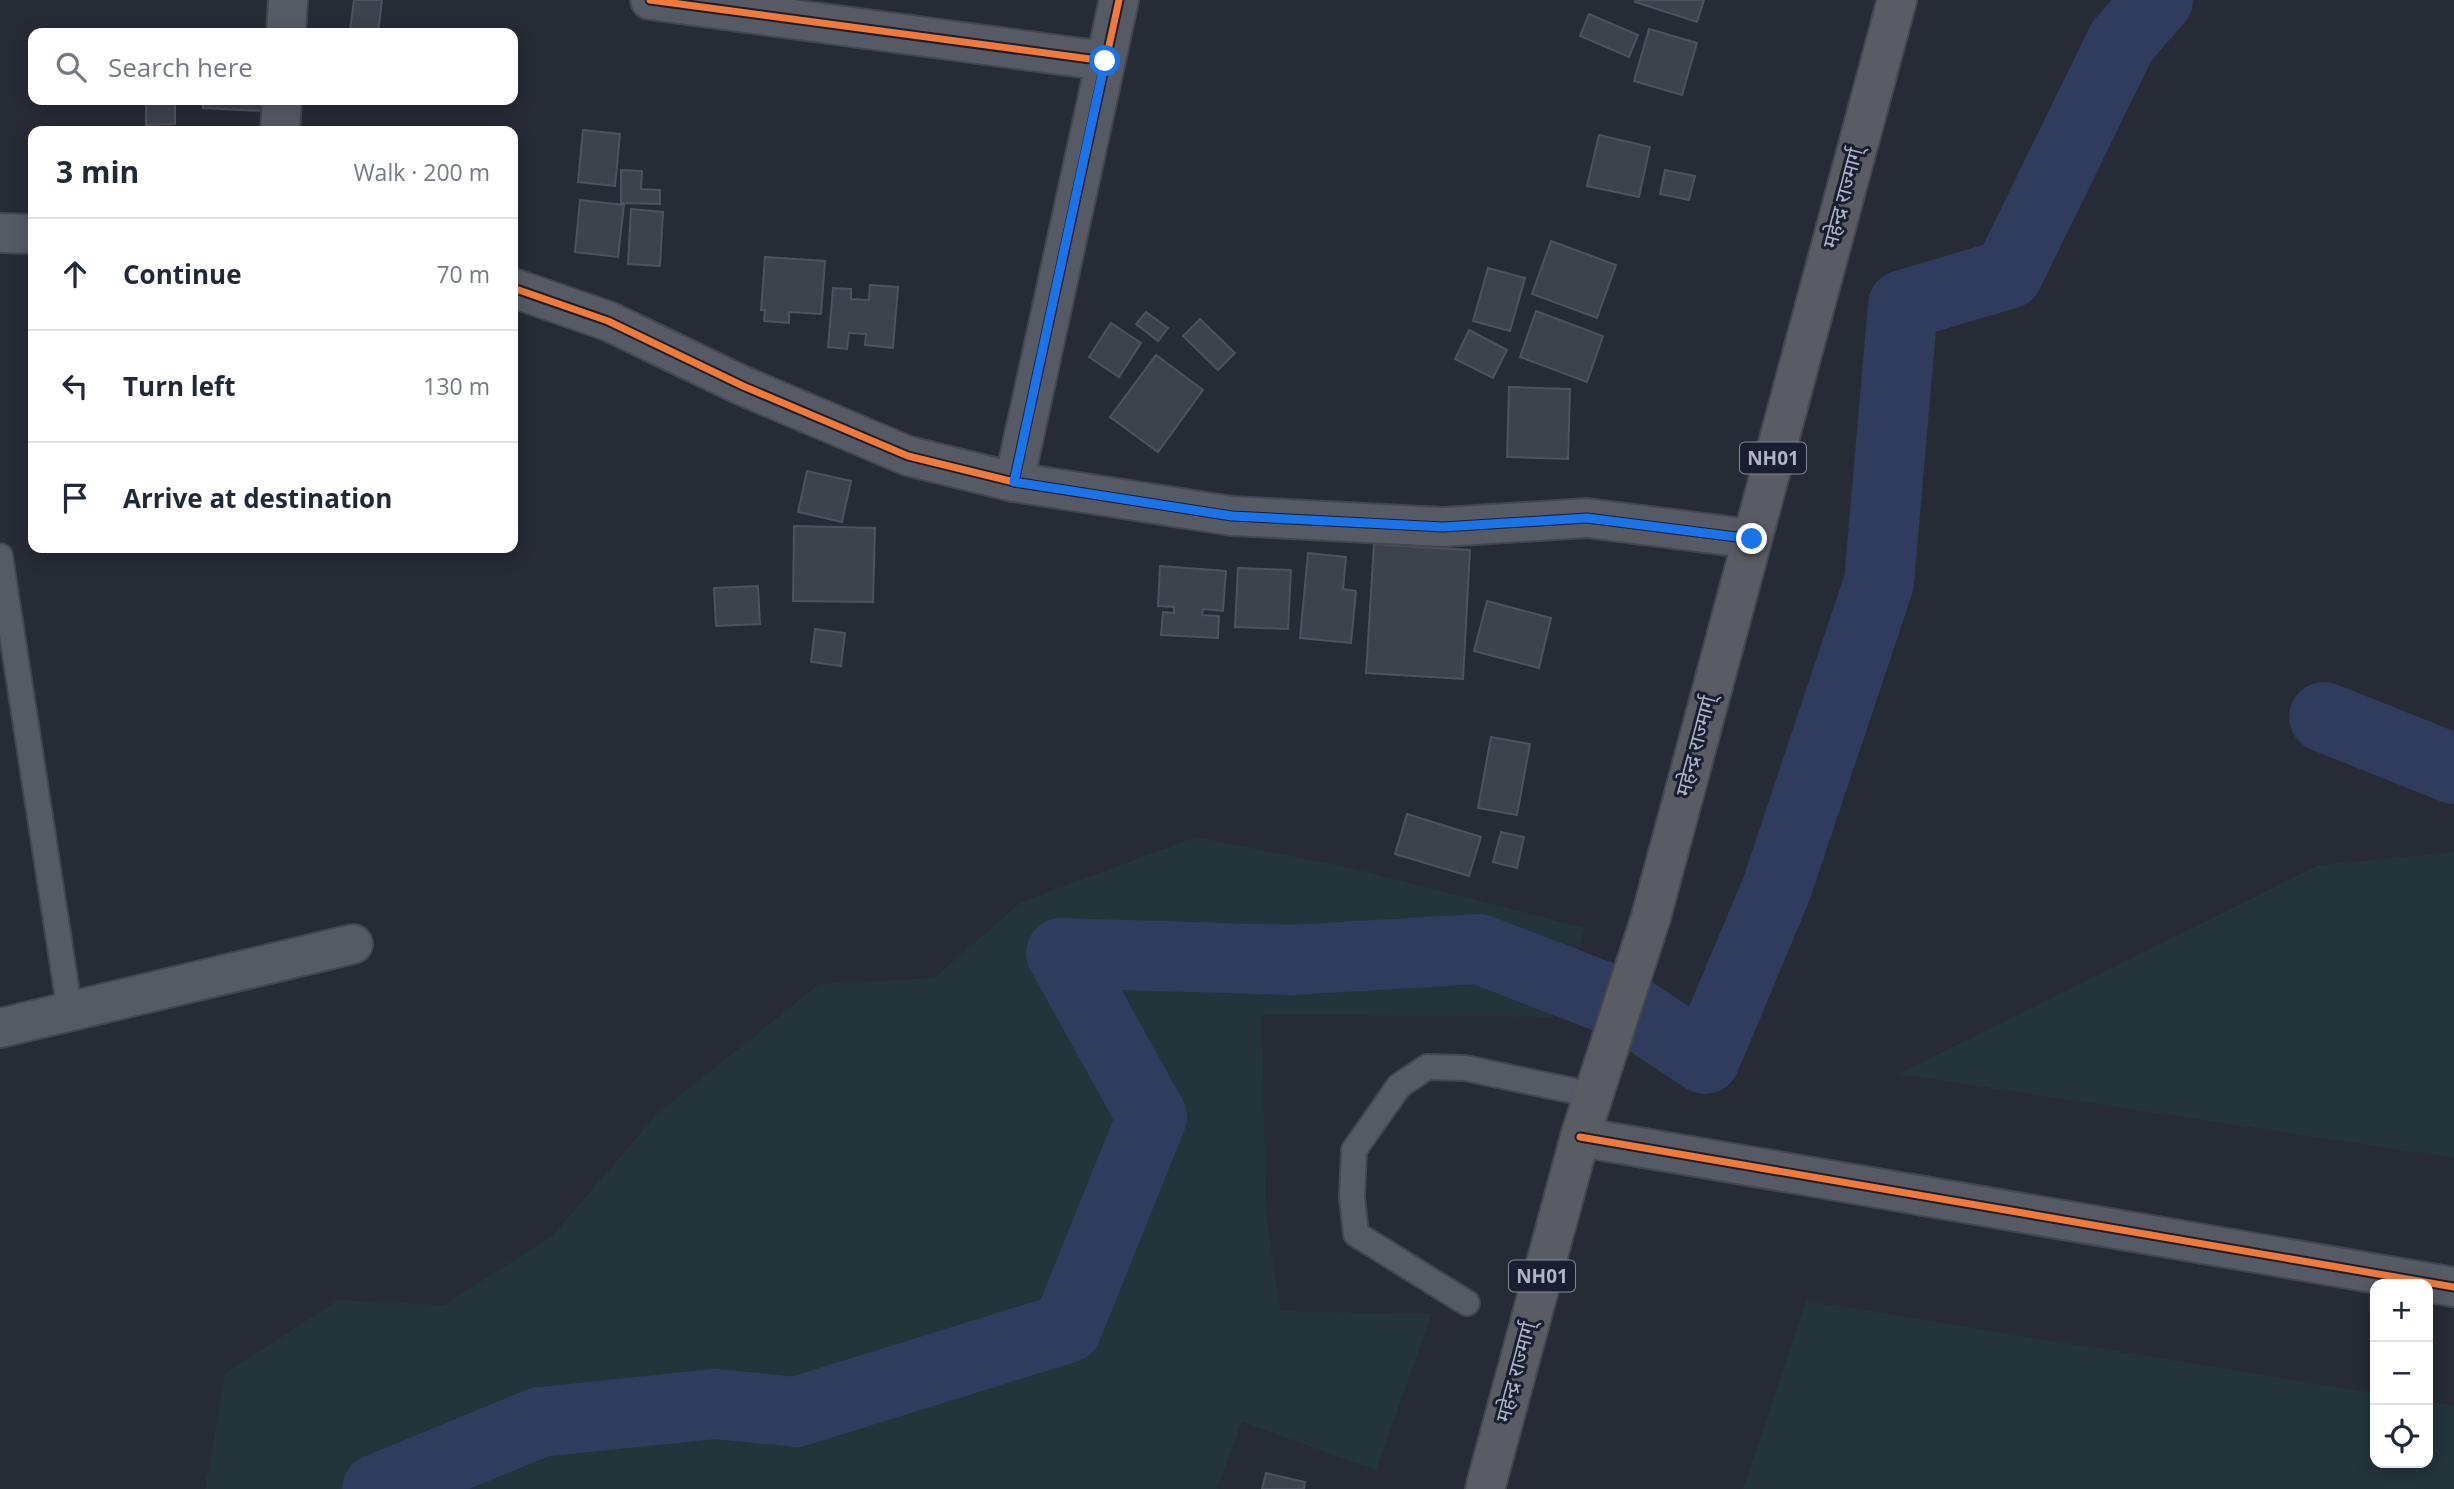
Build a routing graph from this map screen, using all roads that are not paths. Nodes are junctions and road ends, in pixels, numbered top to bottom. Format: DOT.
graph roads {
  1 [pos="288,0"];
  2 [pos="650,0"];
  3 [pos="1119,0"];
  4 [pos="1897,0"];
  5 [pos="286,28"];
  6 [pos="1105,61"];
  7 [pos="282,105"];
  8 [pos="280,126"];
  9 [pos="0,233"];
  10 [pos="28,234"];
  11 [pos="518,290"];
  12 [pos="1014,482"];
  13 [pos="1752,539"];
  14 [pos="0,556"];
  15 [pos="353,944"];
  16 [pos="70,1012"];
  17 [pos="0,1028"];
  18 [pos="1598,1080"];
  19 [pos="1580,1137"];
  20 [pos="2454,1287"];
  21 [pos="1467,1303"];
  22 [pos="1485,1489"];
  1 -- 5 [label="street"];
  2 -- 6 [label="street"];
  3 -- 6 [label="street"];
  4 -- 13 [label="highway, महेन्द्र राज्मार्ग् / NH01"];
  6 -- 12 [label="street"];
  7 -- 8 [label="street"];
  9 -- 10 [label="street"];
  11 -- 12 [label="street"];
  12 -- 13 [label="street"];
  13 -- 18 [label="highway, महेन्द्र राज्मार्ग् / NH01"];
  14 -- 16 [label="lane"];
  15 -- 16 [label="street"];
  16 -- 17 [label="street"];
  18 -- 19 [label="highway, महेन्द्र राज्मार्ग् / NH01"];
  18 -- 21 [label="lane"];
  19 -- 20 [label="street"];
  19 -- 22 [label="highway, महेन्द्र राज्मार्ग् / NH01"];
}
